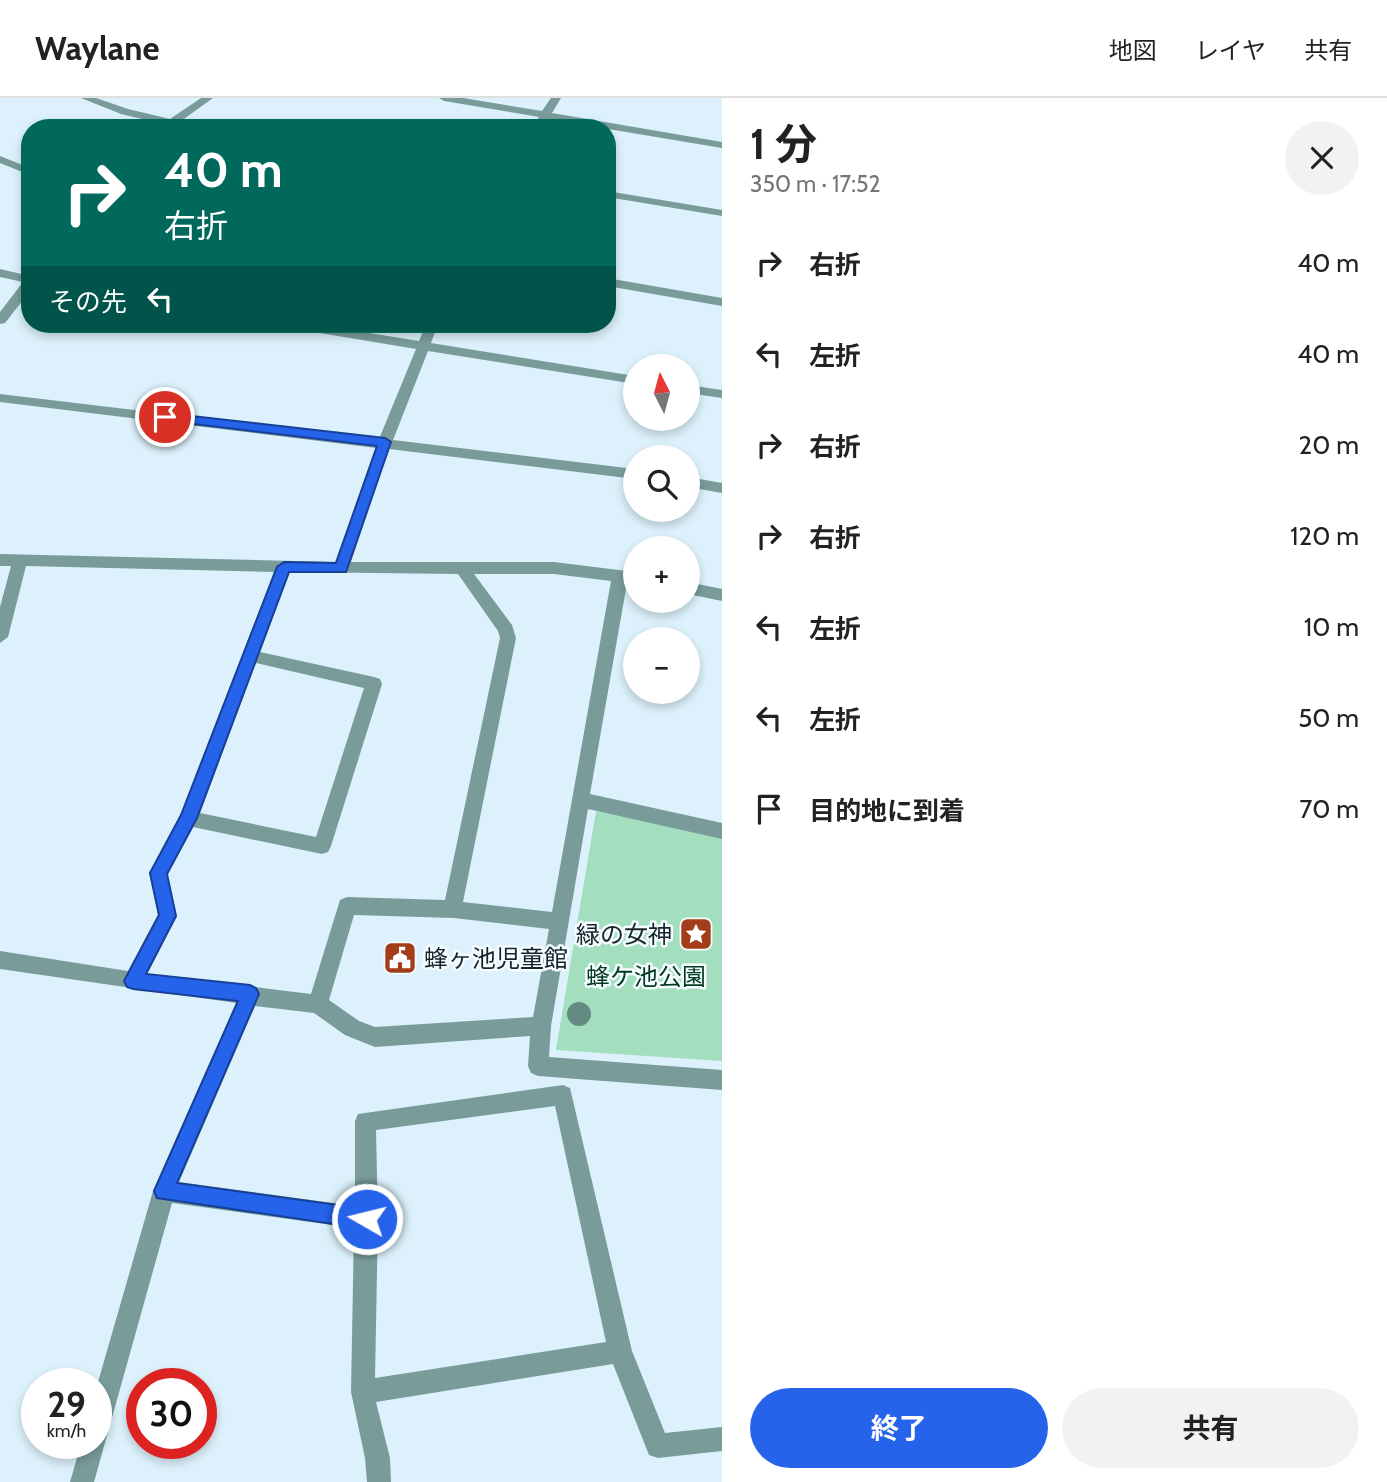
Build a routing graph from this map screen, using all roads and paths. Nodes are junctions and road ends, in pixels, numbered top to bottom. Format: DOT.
graph roads {
  1 [pos="86,98"];
  2 [pos="208,98"];
  3 [pos="444,98"];
  4 [pos="556,98"];
  5 [pos="545,114"];
  6 [pos="146,119"];
  7 [pos="178,119"];
  8 [pos="542,119"];
  9 [pos="574,119"];
  10 [pos="616,126"];
  11 [pos="722,145"];
  12 [pos="0,159"];
  13 [pos="21,168"];
  14 [pos="616,195"];
  15 [pos="722,213"];
  16 [pos="0,273"];
  17 [pos="21,279"];
  18 [pos="616,284"];
  19 [pos="21,293"];
  20 [pos="722,302"];
  21 [pos="0,320"];
  22 [pos="345,333"];
  23 [pos="429,333"];
  24 [pos="424,346"];
  25 [pos="623,378"];
  26 [pos="700,390"];
  27 [pos="722,394"];
  28 [pos="0,398"];
  29 [pos="385,442"];
  30 [pos="623,472"];
  31 [pos="700,484"];
  32 [pos="722,488"];
  33 [pos="0,560"];
  34 [pos="20,561"];
  35 [pos="284,567"];
  36 [pos="341,568"];
  37 [pos="462,568"];
  38 [pos="623,576"];
  39 [pos="700,590"];
  40 [pos="722,595"];
  41 [pos="623,601"];
  42 [pos="0,637"];
  43 [pos="251,656"];
  44 [pos="581,800"];
  45 [pos="189,818"];
  46 [pos="722,831"];
  47 [pos="453,907"];
  48 [pos="559,922"];
  49 [pos="0,960"];
  50 [pos="133,981"];
  51 [pos="250,994"];
  52 [pos="318,1004"];
  53 [pos="541,1026"];
  54 [pos="722,1080"];
  55 [pos="164,1191"];
  56 [pos="367,1219"];
  57 [pos="620,1351"];
  58 [pos="112,1375"];
  59 [pos="363,1392"];
  60 [pos="722,1439"];
  61 [pos="89,1459"];
  62 [pos="82,1482"];
  63 [pos="379,1482"];
  1 -- 6 [label="street"];
  2 -- 7 [label="street"];
  3 -- 5 [label="street"];
  4 -- 5 [label="street"];
  5 -- 8 [label="street"];
  5 -- 9 [label="street"];
  10 -- 11 [label="street"];
  12 -- 13 [label="street"];
  14 -- 15 [label="street"];
  16 -- 17 [label="street"];
  18 -- 20 [label="street"];
  19 -- 21 [label="street"];
  22 -- 24 [label="street"];
  23 -- 24 [label="street"];
  24 -- 25 [label="street"];
  24 -- 29 [label="street"];
  26 -- 27 [label="street"];
  28 -- 29 [label="street"];
  29 -- 30 [label="street"];
  29 -- 36 [label="street"];
  31 -- 32 [label="street"];
  33 -- 34 [label="street"];
  34 -- 35 [label="street"];
  34 -- 42 [label="street"];
  35 -- 36 [label="street"];
  35 -- 43 [label="street"];
  36 -- 37 [label="street"];
  37 -- 38 [label="street"];
  37 -- 47 [label="street"];
  39 -- 40 [label="street"];
  41 -- 44 [label="street"];
  43 -- 45 [label="street"];
  43 -- 45 [label="street"];
  44 -- 46 [label="street"];
  44 -- 48 [label="street"];
  45 -- 50 [label="street"];
  47 -- 48 [label="street"];
  47 -- 52 [label="street"];
  48 -- 53 [label="street"];
  49 -- 50 [label="street"];
  50 -- 51 [label="street"];
  51 -- 52 [label="street"];
  51 -- 55 [label="street"];
  52 -- 53 [label="street"];
  53 -- 54 [label="street"];
  55 -- 56 [label="street"];
  55 -- 58 [label="street"];
  56 -- 57 [label="street"];
  56 -- 59 [label="street"];
  57 -- 59 [label="street"];
  57 -- 60 [label="street"];
  59 -- 63 [label="street"];
  61 -- 62 [label="street"];
}
